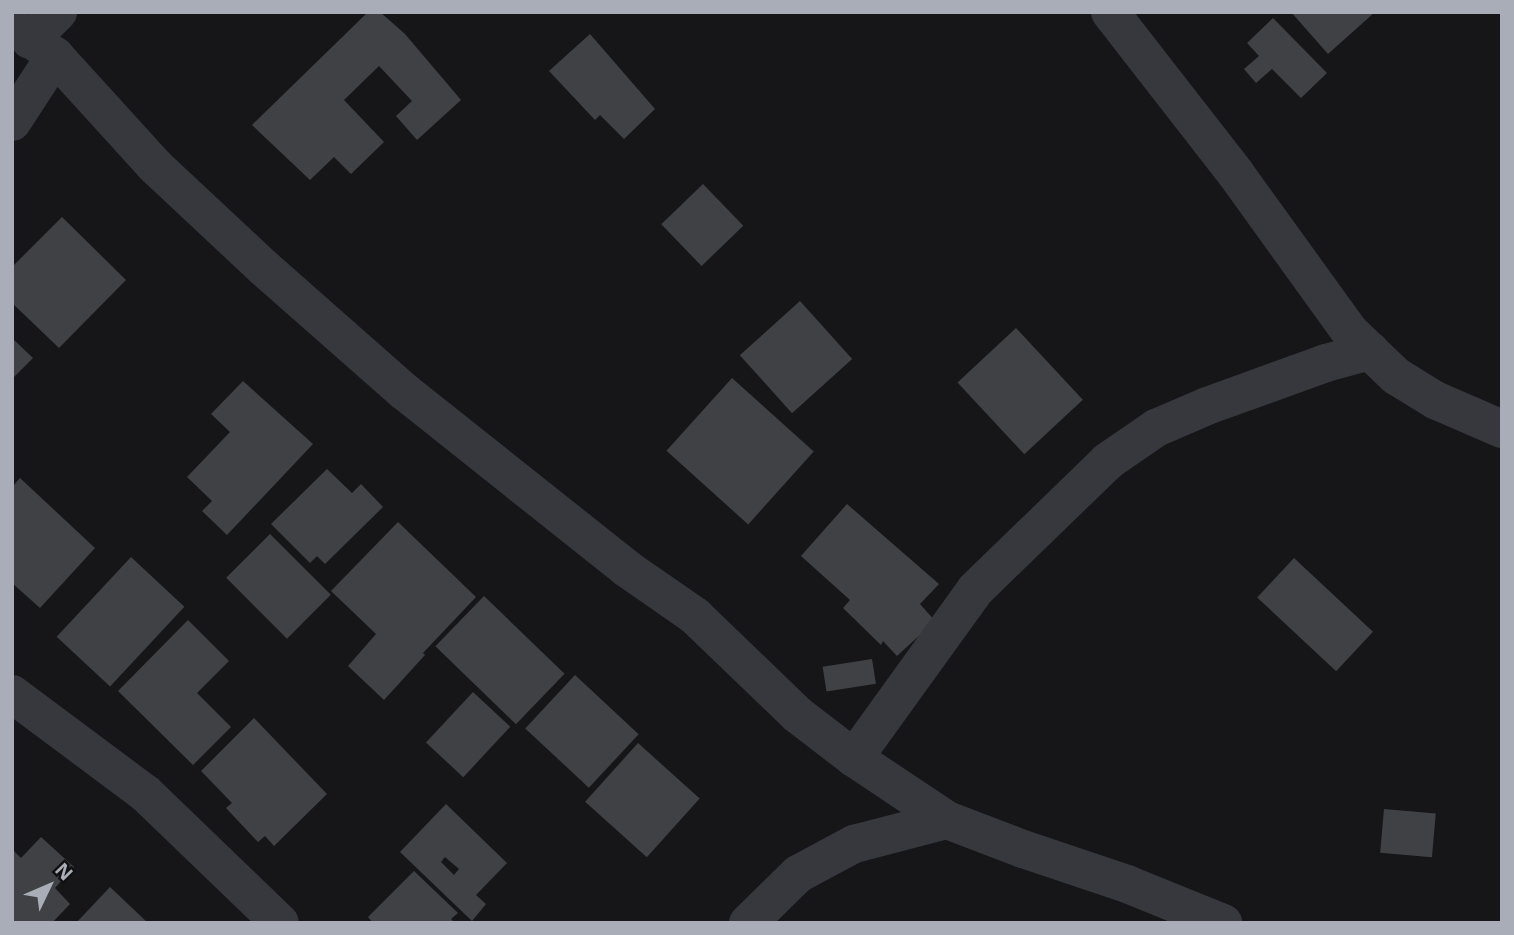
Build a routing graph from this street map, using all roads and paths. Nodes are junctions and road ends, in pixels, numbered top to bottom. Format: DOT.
graph roads {
  1 [pos="58,12"];
  2 [pos="1110,12"];
  3 [pos="33,41"];
  4 [pos="12,122"];
  5 [pos="1370,351"];
  6 [pos="1502,429"];
  7 [pos="12,694"];
  8 [pos="854,758"];
  9 [pos="947,820"];
  10 [pos="280,923"];
  11 [pos="748,923"];
  12 [pos="1223,923"];
  1 -- 3 [label="street"];
  2 -- 5 [label="street"];
  3 -- 4 [label="street"];
  3 -- 8 [label="street"];
  5 -- 6 [label="street"];
  5 -- 8 [label="street"];
  7 -- 10 [label="street"];
  8 -- 9 [label="street"];
  9 -- 11 [label="street"];
  9 -- 12 [label="street"];
}
